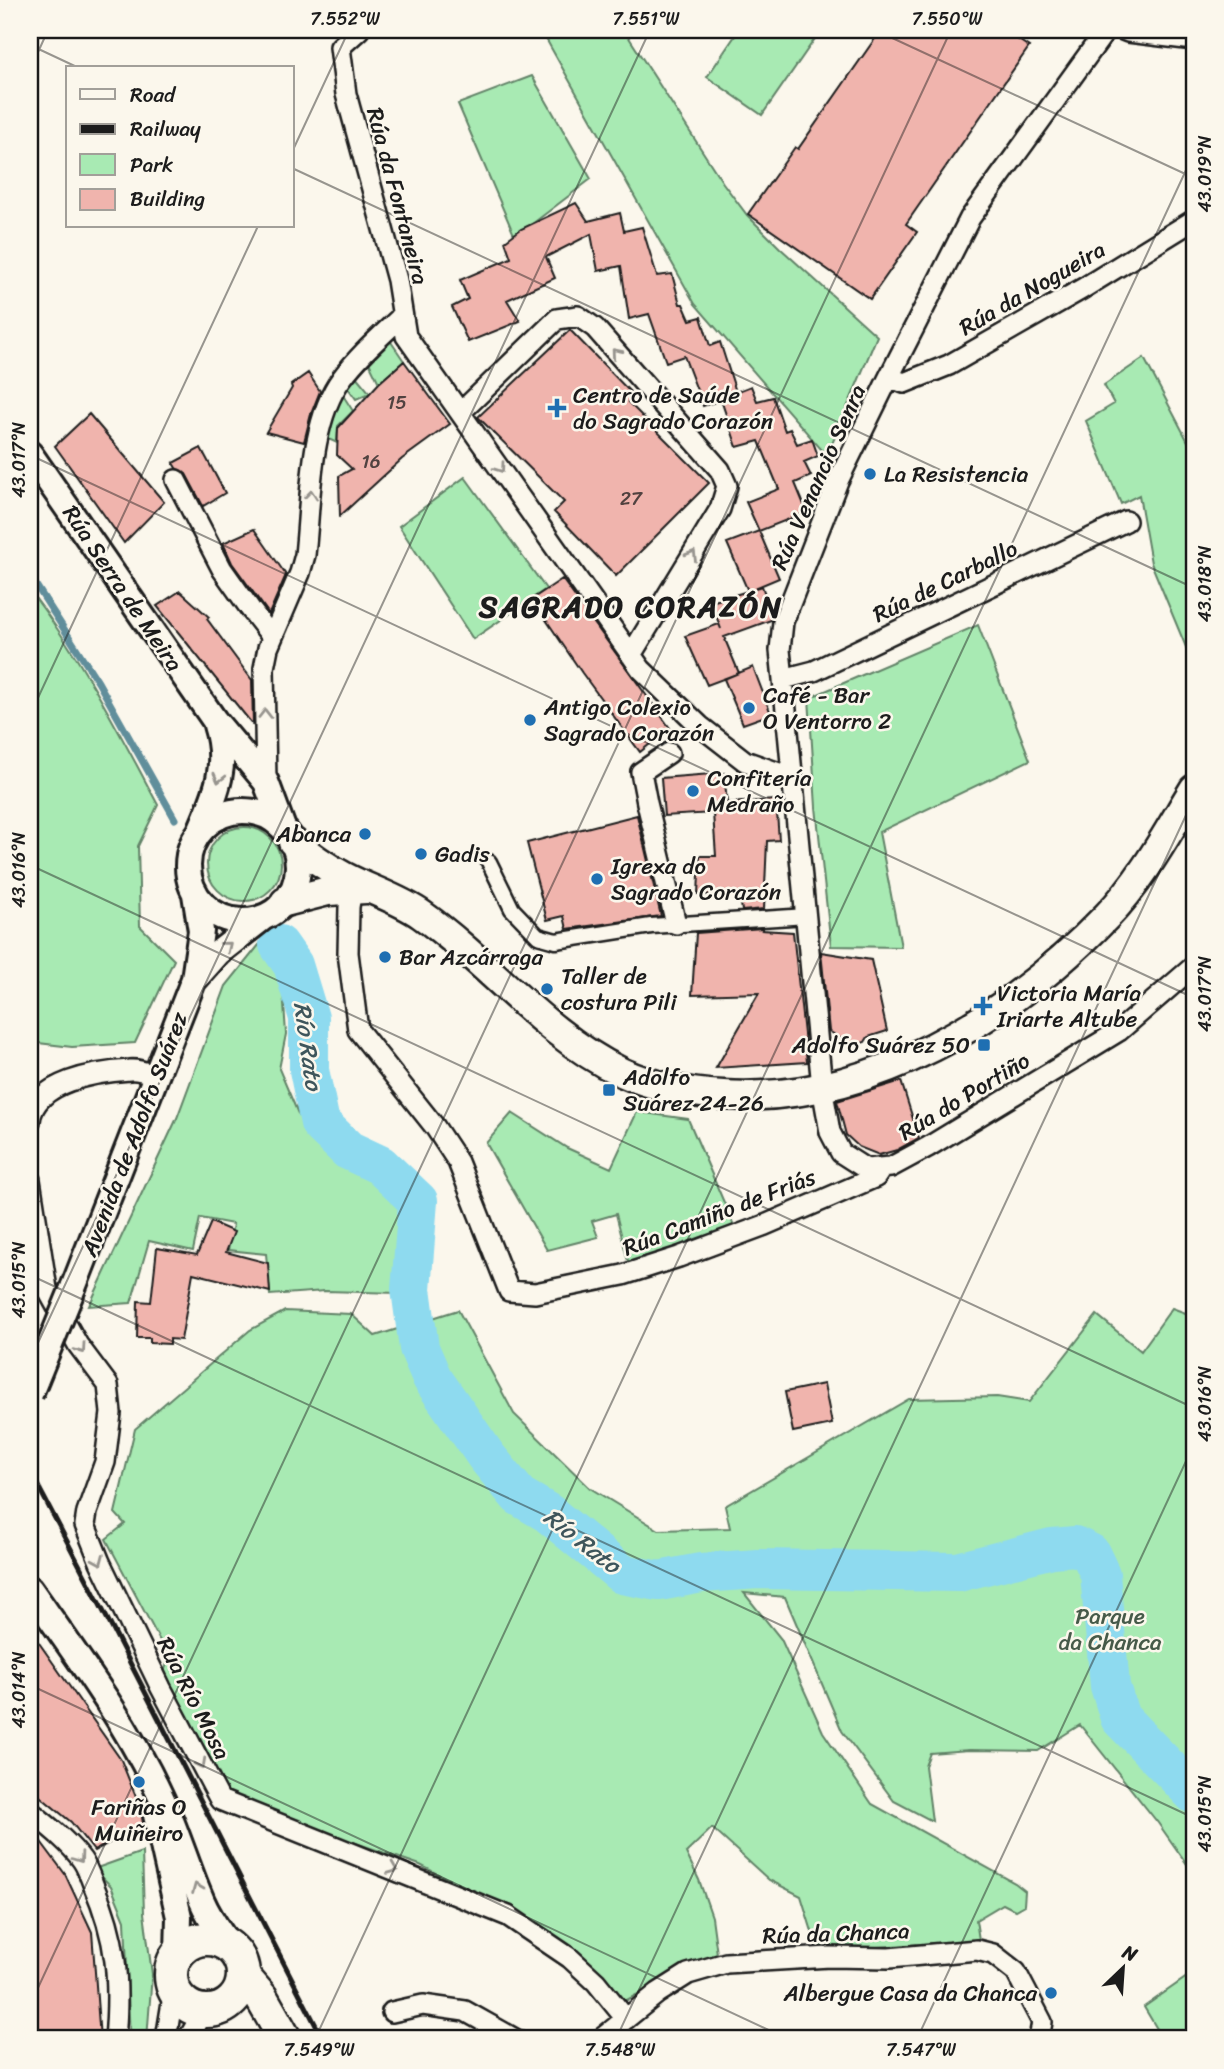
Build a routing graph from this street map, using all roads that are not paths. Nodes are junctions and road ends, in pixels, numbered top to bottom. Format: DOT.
graph roads {
  1 [pos="359,30"];
  2 [pos="1106,30"];
  3 [pos="1123,30"];
  4 [pos="1194,40"];
  5 [pos="1194,220"];
  6 [pos="402,316"];
  7 [pos="889,377"];
  8 [pos="461,412"];
  9 [pos="30,454"];
  10 [pos="176,480"];
  11 [pos="1126,521"];
  12 [pos="272,637"];
  13 [pos="631,655"];
  14 [pos="783,679"];
  15 [pos="215,721"];
  16 [pos="669,753"];
  17 [pos="793,778"];
  18 [pos="266,782"];
  19 [pos="1194,789"];
  20 [pos="199,833"];
  21 [pos="288,835"];
  22 [pos="489,862"];
  23 [pos="364,890"];
  24 [pos="195,894"];
  25 [pos="274,910"];
  26 [pos="807,916"];
  27 [pos="676,924"];
  28 [pos="1194,967"];
  29 [pos="194,979"];
  30 [pos="157,1076"];
  31 [pos="822,1087"];
  32 [pos="30,1121"];
  33 [pos="882,1168"];
  34 [pos="30,1181"];
  35 [pos="30,1394"];
  36 [pos="30,1589"];
  37 [pos="143,1764"];
  38 [pos="30,1811"];
  39 [pos="230,1947"];
  40 [pos="178,1952"];
  41 [pos="243,1976"];
  42 [pos="174,1990"];
  43 [pos="214,2009"];
  44 [pos="391,2012"];
  45 [pos="626,2019"];
  46 [pos="115,2039"];
  47 [pos="166,2039"];
  48 [pos="188,2039"];
  49 [pos="277,2039"];
  50 [pos="285,2039"];
  51 [pos="515,2039"];
  52 [pos="601,2039"];
  53 [pos="1040,2039"];
  1 -- 6 [label="street, Rúa da Fontaneira"];
  2 -- 7 [label="street, Rúa Venancio Senra"];
  3 -- 4 [label="street"];
  5 -- 7 [label="street, Rúa da Nogueira"];
  6 -- 8 [label="street"];
  12 -- 6 [label="street, Rúa da Fontaneira, one-way"];
  7 -- 14 [label="street, Rúa Venancio Senra"];
  8 -- 13 [label="street, one-way"];
  13 -- 8 [label="street, one-way"];
  9 -- 15 [label="street, Rúa Serra de Meira"];
  10 -- 12 [label="street"];
  11 -- 14 [label="street, Rúa de Carballo"];
  18 -- 12 [label="street, Rúa da Fontaneira, one-way"];
  13 -- 17 [label="street"];
  14 -- 17 [label="street, Rúa Venancio Senra"];
  15 -- 18 [label="street, Rúa Serra de Meira"];
  15 -- 20 [label="street, Rúa Serra de Meira, one-way"];
  16 -- 27 [label="street"];
  17 -- 26 [label="street, Rúa Venancio Senra"];
  18 -- 21 [label="street, Rúa Serra de Meira"];
  19 -- 31 [label="main road"];
  20 -- 21 [label="street"];
  20 -- 24 [label="street"];
  21 -- 23 [label="main road"];
  21 -- 25 [label="street"];
  22 -- 27 [label="street"];
  23 -- 25 [label="main road, Avenida de Adolfo Suárez"];
  23 -- 31 [label="main road"];
  23 -- 33 [label="street, Rúa Camiño de Friás"];
  24 -- 25 [label="street"];
  24 -- 29 [label="street, Avenida de Adolfo Suárez"];
  29 -- 25 [label="street, Avenida de Adolfo Suárez, one-way"];
  26 -- 27 [label="street"];
  26 -- 31 [label="street, Rúa Venancio Senra"];
  28 -- 33 [label="street, Rúa do Portiño"];
  29 -- 30 [label="street, Avenida de Adolfo Suárez"];
  30 -- 32 [label="street"];
  30 -- 35 [label="street, Avenida de Adolfo Suárez, bridge"];
  31 -- 33 [label="street, Rúa do Portiño"];
  34 -- 45 [label="street, Rúa Río Mosa, one-way"];
  36 -- 37 [label="street"];
  39 -- 37 [label="street, one-way"];
  37 -- 40 [label="street"];
  38 -- 46 [label="street, one-way"];
  39 -- 40 [label="main road"];
  39 -- 41 [label="main road"];
  40 -- 42 [label="main road"];
  41 -- 43 [label="main road"];
  41 -- 50 [label="main road"];
  42 -- 43 [label="main road"];
  42 -- 47 [label="street"];
  43 -- 48 [label="street"];
  43 -- 49 [label="main road"];
  44 -- 51 [label="street"];
  45 -- 52 [label="street, Rúa da Chanca"];
  45 -- 53 [label="street, Rúa da Chanca"];
}
